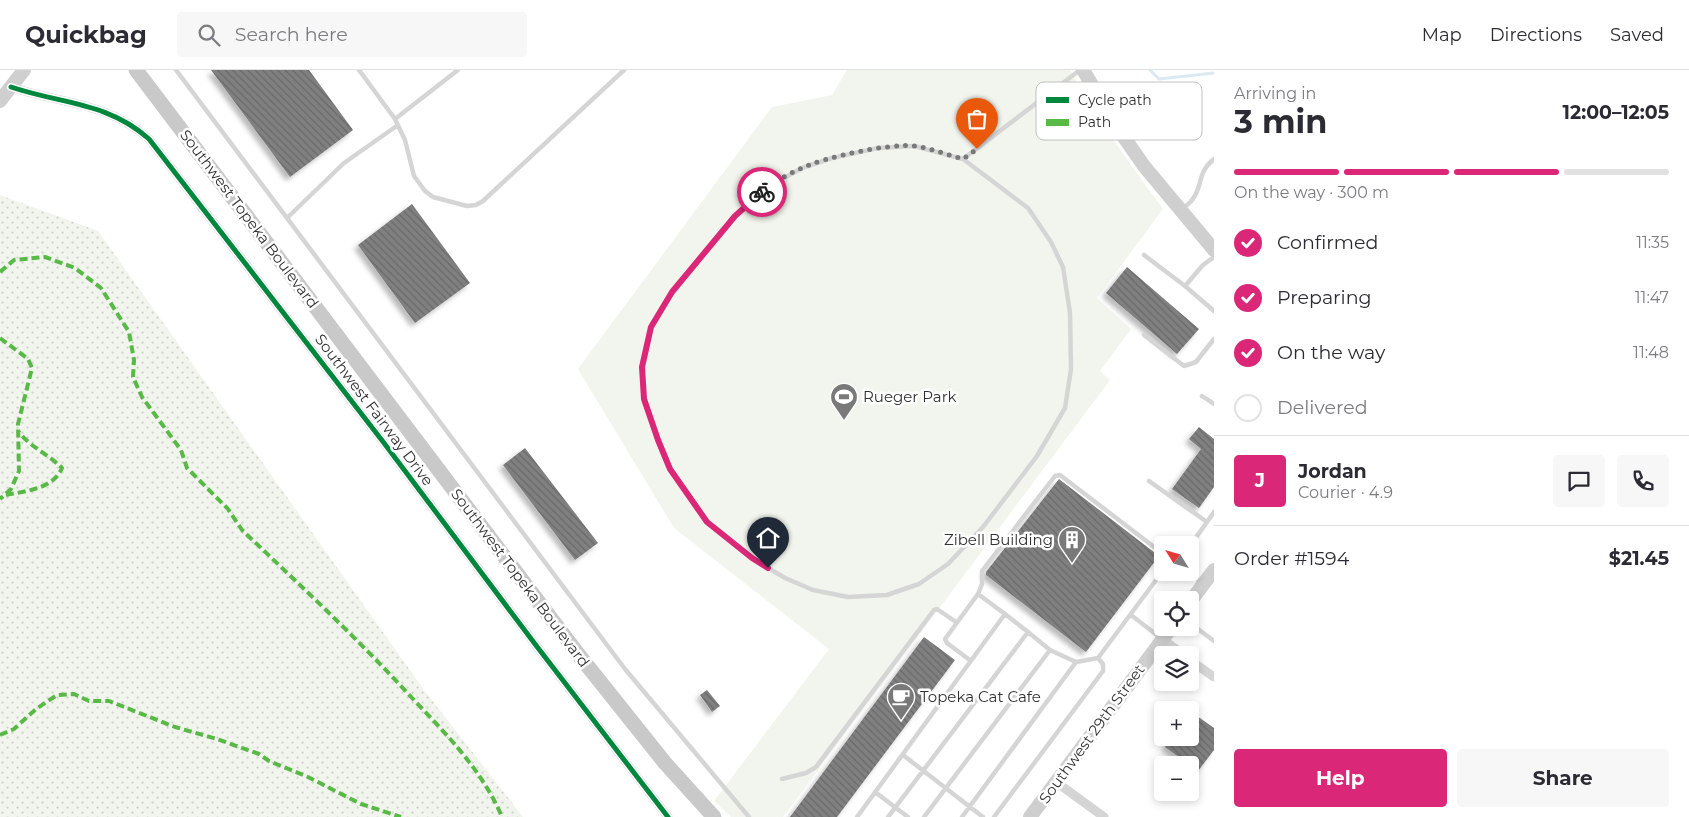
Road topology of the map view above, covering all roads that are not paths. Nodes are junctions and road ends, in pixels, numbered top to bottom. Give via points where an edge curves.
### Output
1 (24, 70) edge
2 (136, 70) edge
3 (176, 70) edge
4 (359, 70) edge
5 (458, 70) edge
6 (624, 70) edge
7 (1082, 70) edge
8 (1066, 82) edge
9 (1090, 82) edge
10 (11, 87) junction
11 (0, 101) edge
12 (1036, 104) edge
13 (395, 119) junction
14 (398, 124) junction
15 (1127, 140) edge
16 (963, 159) junction
17 (1214, 159) edge
18 (1180, 210) junction
19 (287, 218) junction
20 (1214, 251) edge
21 (1144, 255) dead end
22 (1185, 286) junction
23 (1214, 311) edge
24 (1144, 335) dead end
25 (1214, 339) edge
26 (1202, 396) dead end
27 (1214, 404) edge
28 (1149, 480) dead end
29 (1214, 512) edge
30 (1207, 522) junction
31 (1197, 536) edge
32 (1154, 547) edge
33 (1214, 570) edge
34 (1156, 581) edge
35 (1199, 581) edge
36 (1203, 584) junction
37 (1198, 591) edge
38 (978, 594) junction
39 (1005, 614) junction
40 (1131, 615) junction
41 (956, 622) junction
42 (1199, 630) edge
43 (1028, 632) junction
44 (1164, 636) edge
45 (1162, 639) junction
46 (1214, 641) edge
47 (1172, 646) edge
48 (1050, 650) junction
49 (1098, 658) junction
50 (971, 661) junction
51 (1076, 662) junction
52 (1199, 666) edge
53 (1214, 677) edge
54 (903, 755) junction
55 (924, 771) junction
56 (782, 779) dead end
57 (1056, 782) junction
58 (946, 788) junction
59 (875, 792) junction
60 (970, 806) junction
61 (896, 808) junction
62 (668, 817) edge
63 (714, 817) edge
64 (749, 817) edge
65 (857, 817) edge
66 (888, 817) edge
67 (908, 817) edge
68 (924, 817) edge
69 (962, 817) edge
70 (983, 817) edge
71 (994, 817) edge
72 (1030, 817) edge
73 (1104, 817) edge

1 - 10 main road
2 - 63 main road, Southwest Topeka Boulevard via 578,654 665,763
3 - 19 lane
4 - 13 lane
5 - 13 lane
6 - 14 lane via 476,205 467,206 425,191 414,176
7 - 8 lane
7 - 9 main road
10 - 11 main road
10 - 62 street, Southwest Fairway Drive via 113,114 150,139
12 - 16 lane
13 - 14 lane
14 - 19 lane via 344,163
15 - 18 main road
16 - 16 lane via 914,146 878,148 802,168 770,186 735,216 672,292 651,327 642,367 644,399 670,469 707,522 752,558 812,590 848,597 887,595 919,584 948,564 983,528 1038,456 1065,408 1071,370 1070,313 1063,267 1052,242 1028,208
17 - 18 lane via 1202,172 1192,200
18 - 20 main road
19 - 64 lane via 625,669
20 - 22 lane
21 - 22 lane
22 - 23 lane
24 - 25 lane via 1184,366 1196,362
26 - 27 lane
28 - 30 lane
29 - 30 lane
30 - 31 lane
32 - 38 lane via 1060,475 1054,476 982,571
33 - 36 main road
34 - 40 lane
35 - 36 lane
36 - 37 main road
38 - 39 lane
38 - 41 lane
39 - 43 lane
39 - 50 lane
40 - 45 lane
40 - 49 lane
41 - 50 lane via 945,639
41 - 56 lane via 934,610 816,767
42 - 46 lane
43 - 48 lane
43 - 55 lane
44 - 45 main road, Southwest 29th Street
45 - 47 street
45 - 57 main road, Southwest 29th Street
48 - 51 lane
48 - 58 lane
49 - 51 lane
49 - 71 lane via 1103,664 1102,671
50 - 54 lane
51 - 60 lane
52 - 53 street
54 - 55 lane
54 - 59 lane
55 - 58 lane
55 - 61 lane
57 - 72 main road, Southwest 29th Street
57 - 73 street
58 - 60 lane
58 - 68 lane
59 - 61 lane
59 - 65 lane
60 - 69 lane
60 - 70 lane
61 - 66 lane
61 - 67 lane

